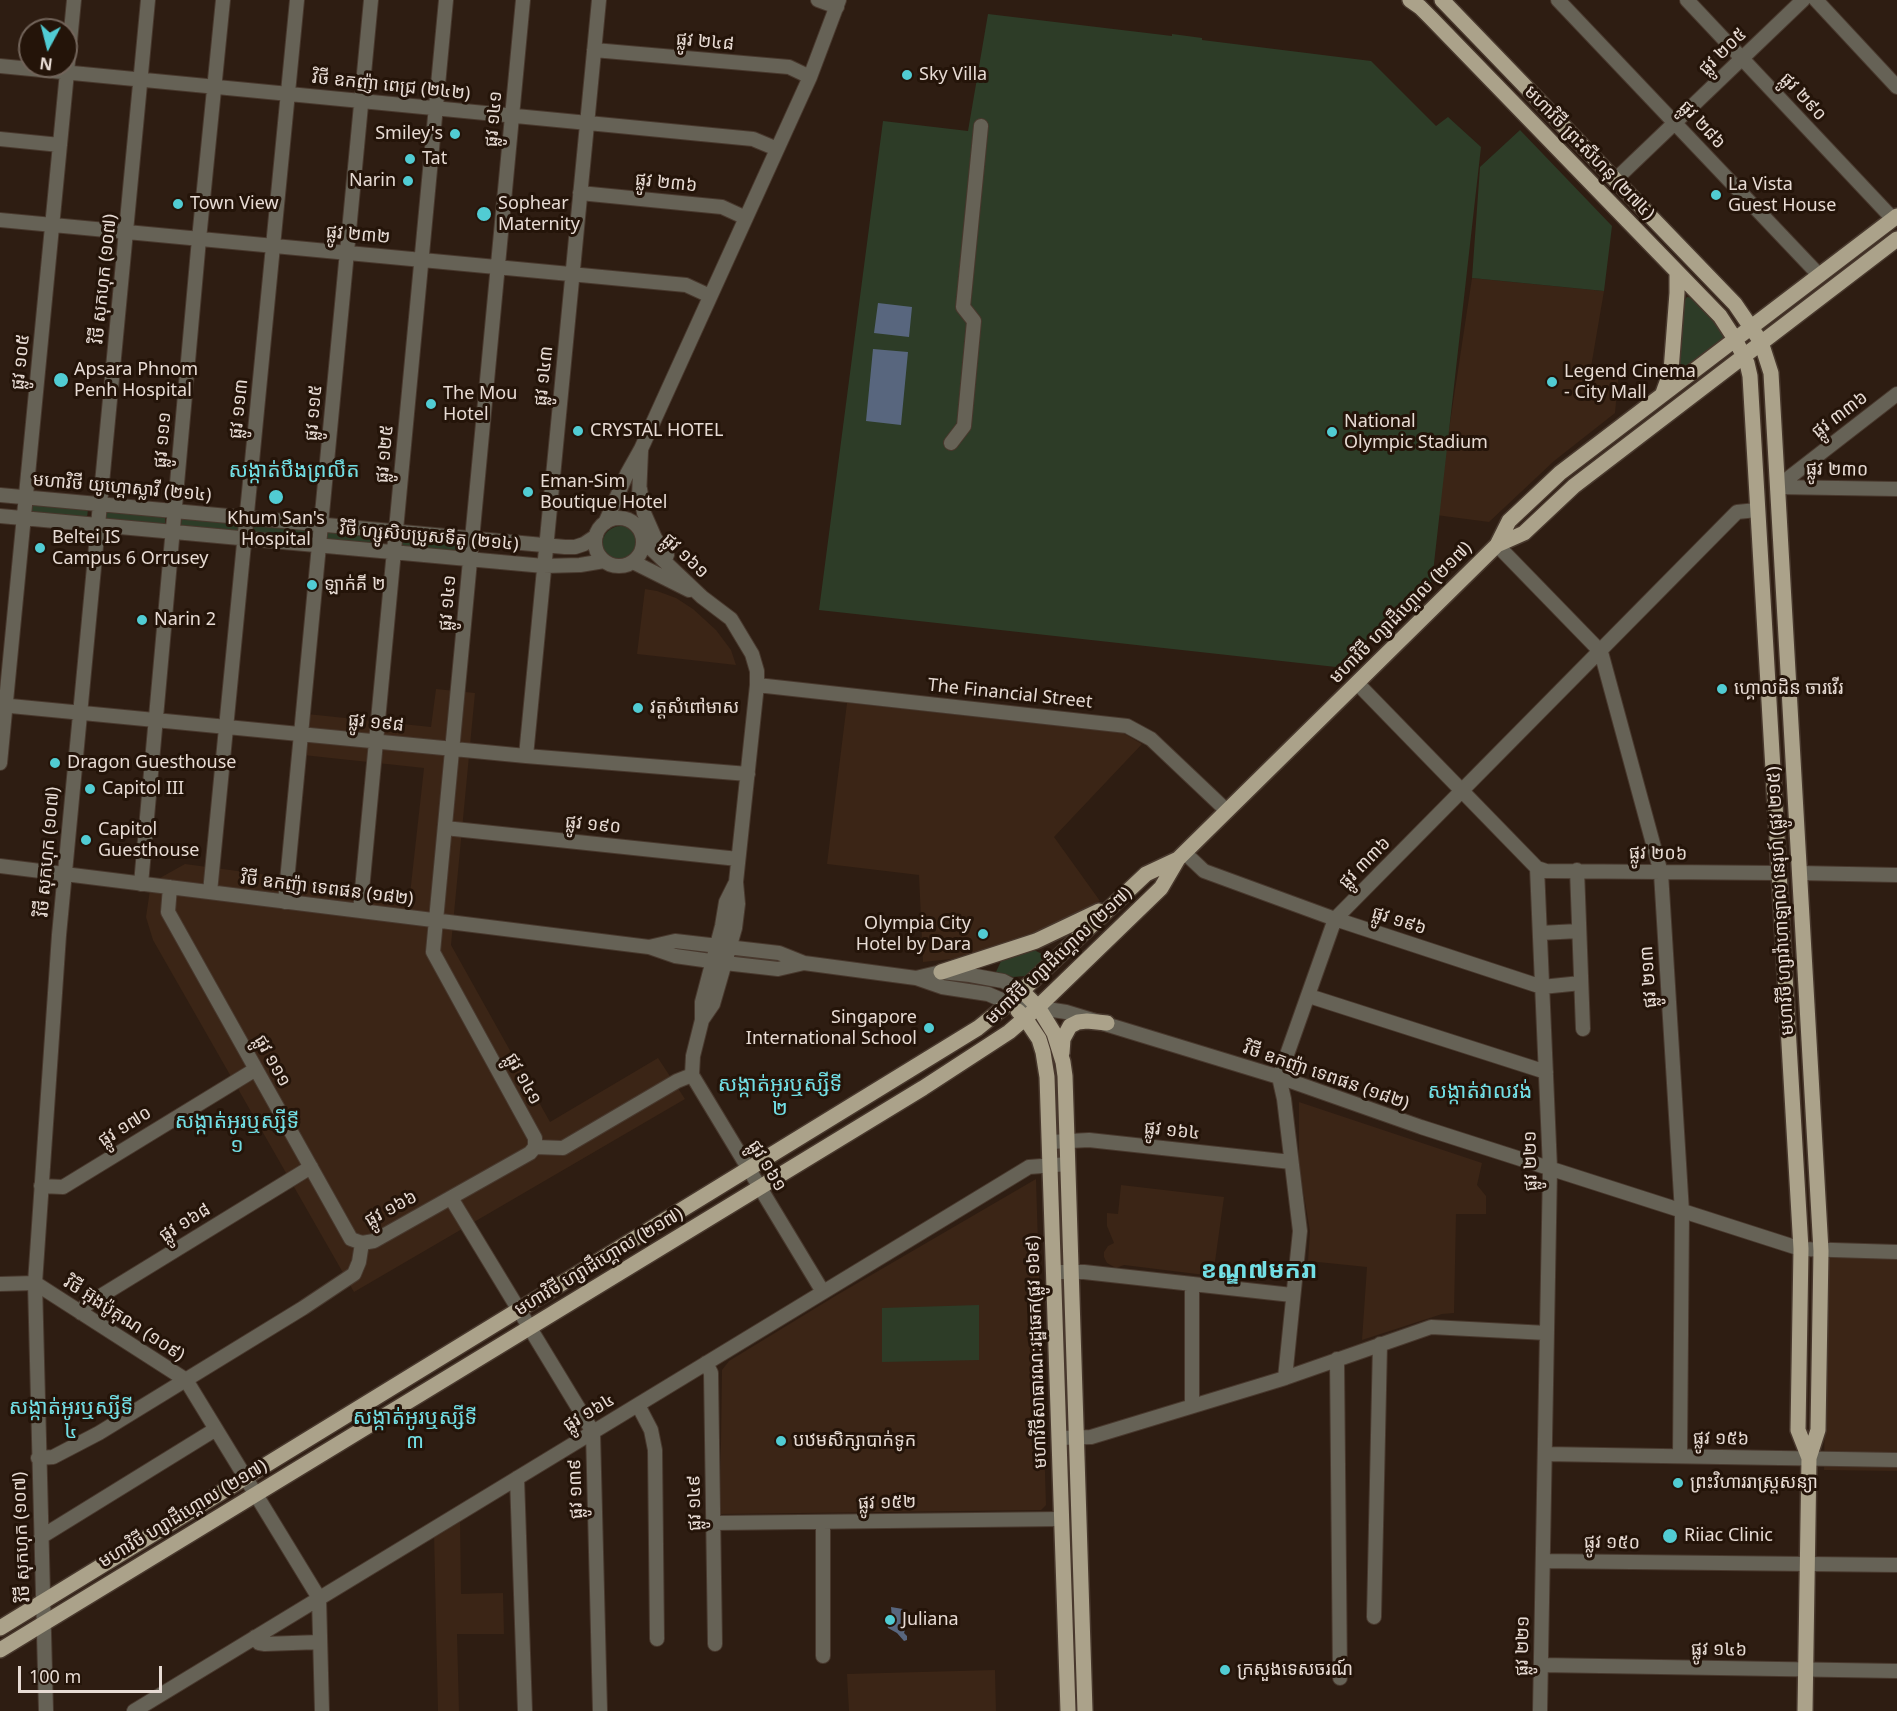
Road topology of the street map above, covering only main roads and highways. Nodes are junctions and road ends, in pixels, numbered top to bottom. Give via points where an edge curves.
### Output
1 (1410, 0) edge
2 (1442, 0) edge
3 (1895, 217) edge
4 (1897, 239) edge
5 (1677, 273) junction
6 (1751, 326) junction
7 (1735, 339) junction
8 (1761, 342) junction
9 (1743, 355) junction
10 (1663, 393) junction
11 (1497, 545) junction
12 (1181, 856) junction
13 (1117, 901) junction
14 (941, 972) road end
15 (1022, 991) junction
16 (1009, 1003) junction
17 (1038, 1007) junction
18 (1025, 1018) junction
19 (1107, 1023) road end
20 (1063, 1062) junction
21 (911, 1070) junction
22 (923, 1088) junction
23 (1809, 1458) junction
24 (0, 1628) edge
25 (0, 1650) edge
26 (1068, 1711) edge
27 (1085, 1711) edge
28 (1804, 1711) edge

1 - 5 main road, មហាវិថី ព្រះសីហនុ (២៧៤)
2 - 6 main road, មហាវិថី ព្រះសីហនុ (២៧៤) via 1735,304
3 - 6 main road, មហាវិថី ហ្សាដឹហ្គោល (២១៧)
4 - 8 main road, មហាវិថី ហ្សាដឹហ្គោល (២១៧)
5 - 7 main road, មហាវិថី ព្រះសីហនុ (២៧៤) via 1720,316
5 - 10 main road via 1671,371
6 - 7 main road, មហាវិថី ហ្សាដឹហ្គោល (២១៧)
6 - 8 main road, មហាវិថី ព្រះសីហនុ (២៧៤)
7 - 9 main road, មហាវិថី ព្រះសីហនុ (២៧៤)
7 - 10 main road, មហាវិថី ហ្សាដឹហ្គោល (២១៧)
8 - 9 main road, មហាវិថី ហ្សាដឹហ្គោល (២១៧)
8 - 23 main road, មហាវិថី ហ្សាវ៉ាហាឡាល នេរុហ៍ (ផ្លូវ ២១៥) via 1770,373 1821,1251 1818,1430
9 - 11 main road, មហាវិថី ហ្សាដឹហ្គោល (២១៧) via 1574,486 1524,533
9 - 23 main road, មហាវិថី ហ្សាវ៉ាហាឡាល នេរុហ៍ (ផ្លូវ ២១៥) via 1750,376 1802,1250 1798,1430
10 - 11 main road, មហាវិថី ហ្សាដឹហ្គោល (២១៧) via 1560,473 1509,521
11 - 12 main road, មហាវិថី ហ្សាដឹហ្គោល (២១៧)
12 - 13 main road, មហាវិថី ហ្សាដឹហ្គោល (២១៧) via 1146,874
12 - 17 main road, មហាវិថី ហ្សាដឹហ្គោល (២១៧) via 1161,888
13 - 14 main road via 1036,941
13 - 15 main road, មហាវិថី ហ្សាដឹហ្គោល (២១៧)
15 - 16 main road, មហាវិថី ហ្សាដឹហ្គោល (២១៧)
15 - 17 main road, មហាវិថីសាធារណៈរដ្ឋឆេក(ផ្លូវ ១៦៩)
16 - 18 main road, មហាវិថីសាធារណៈរដ្ឋឆេក(ផ្លូវ ១៦៩)
16 - 21 main road, មហាវិថី ហ្សាដឹហ្គោល (២១៧) via 978,1028
17 - 18 main road, មហាវិថី ហ្សាដឹហ្គោល (២១៧)
17 - 20 main road, មហាវិថីសាធារណៈរដ្ឋឆេក(ផ្លូវ ១៦៩) via 1054,1033
18 - 22 main road, មហាវិថី ហ្សាដឹហ្គោល (២១៧)
18 - 26 main road, មហាវិថីសាធារណៈរដ្ឋឆេក(ផ្លូវ ១៦៩) via 1039,1039 1046,1065
19 - 20 main road via 1086,1021 1070,1026 1063,1039
20 - 27 main road, មហាវិថីសាធារណៈរដ្ឋឆេក(ផ្លូវ ១៦៩)
21 - 22 main road
21 - 24 main road, មហាវិថី ហ្សាដឹហ្គោល (២១៧)
22 - 25 main road, មហាវិថី ហ្សាដឹហ្គោល (២១៧)
23 - 28 main road, មហាវិថី ហ្សាវ៉ាហាឡាល នេរុហ៍ (ផ្លូវ ២១៥)

